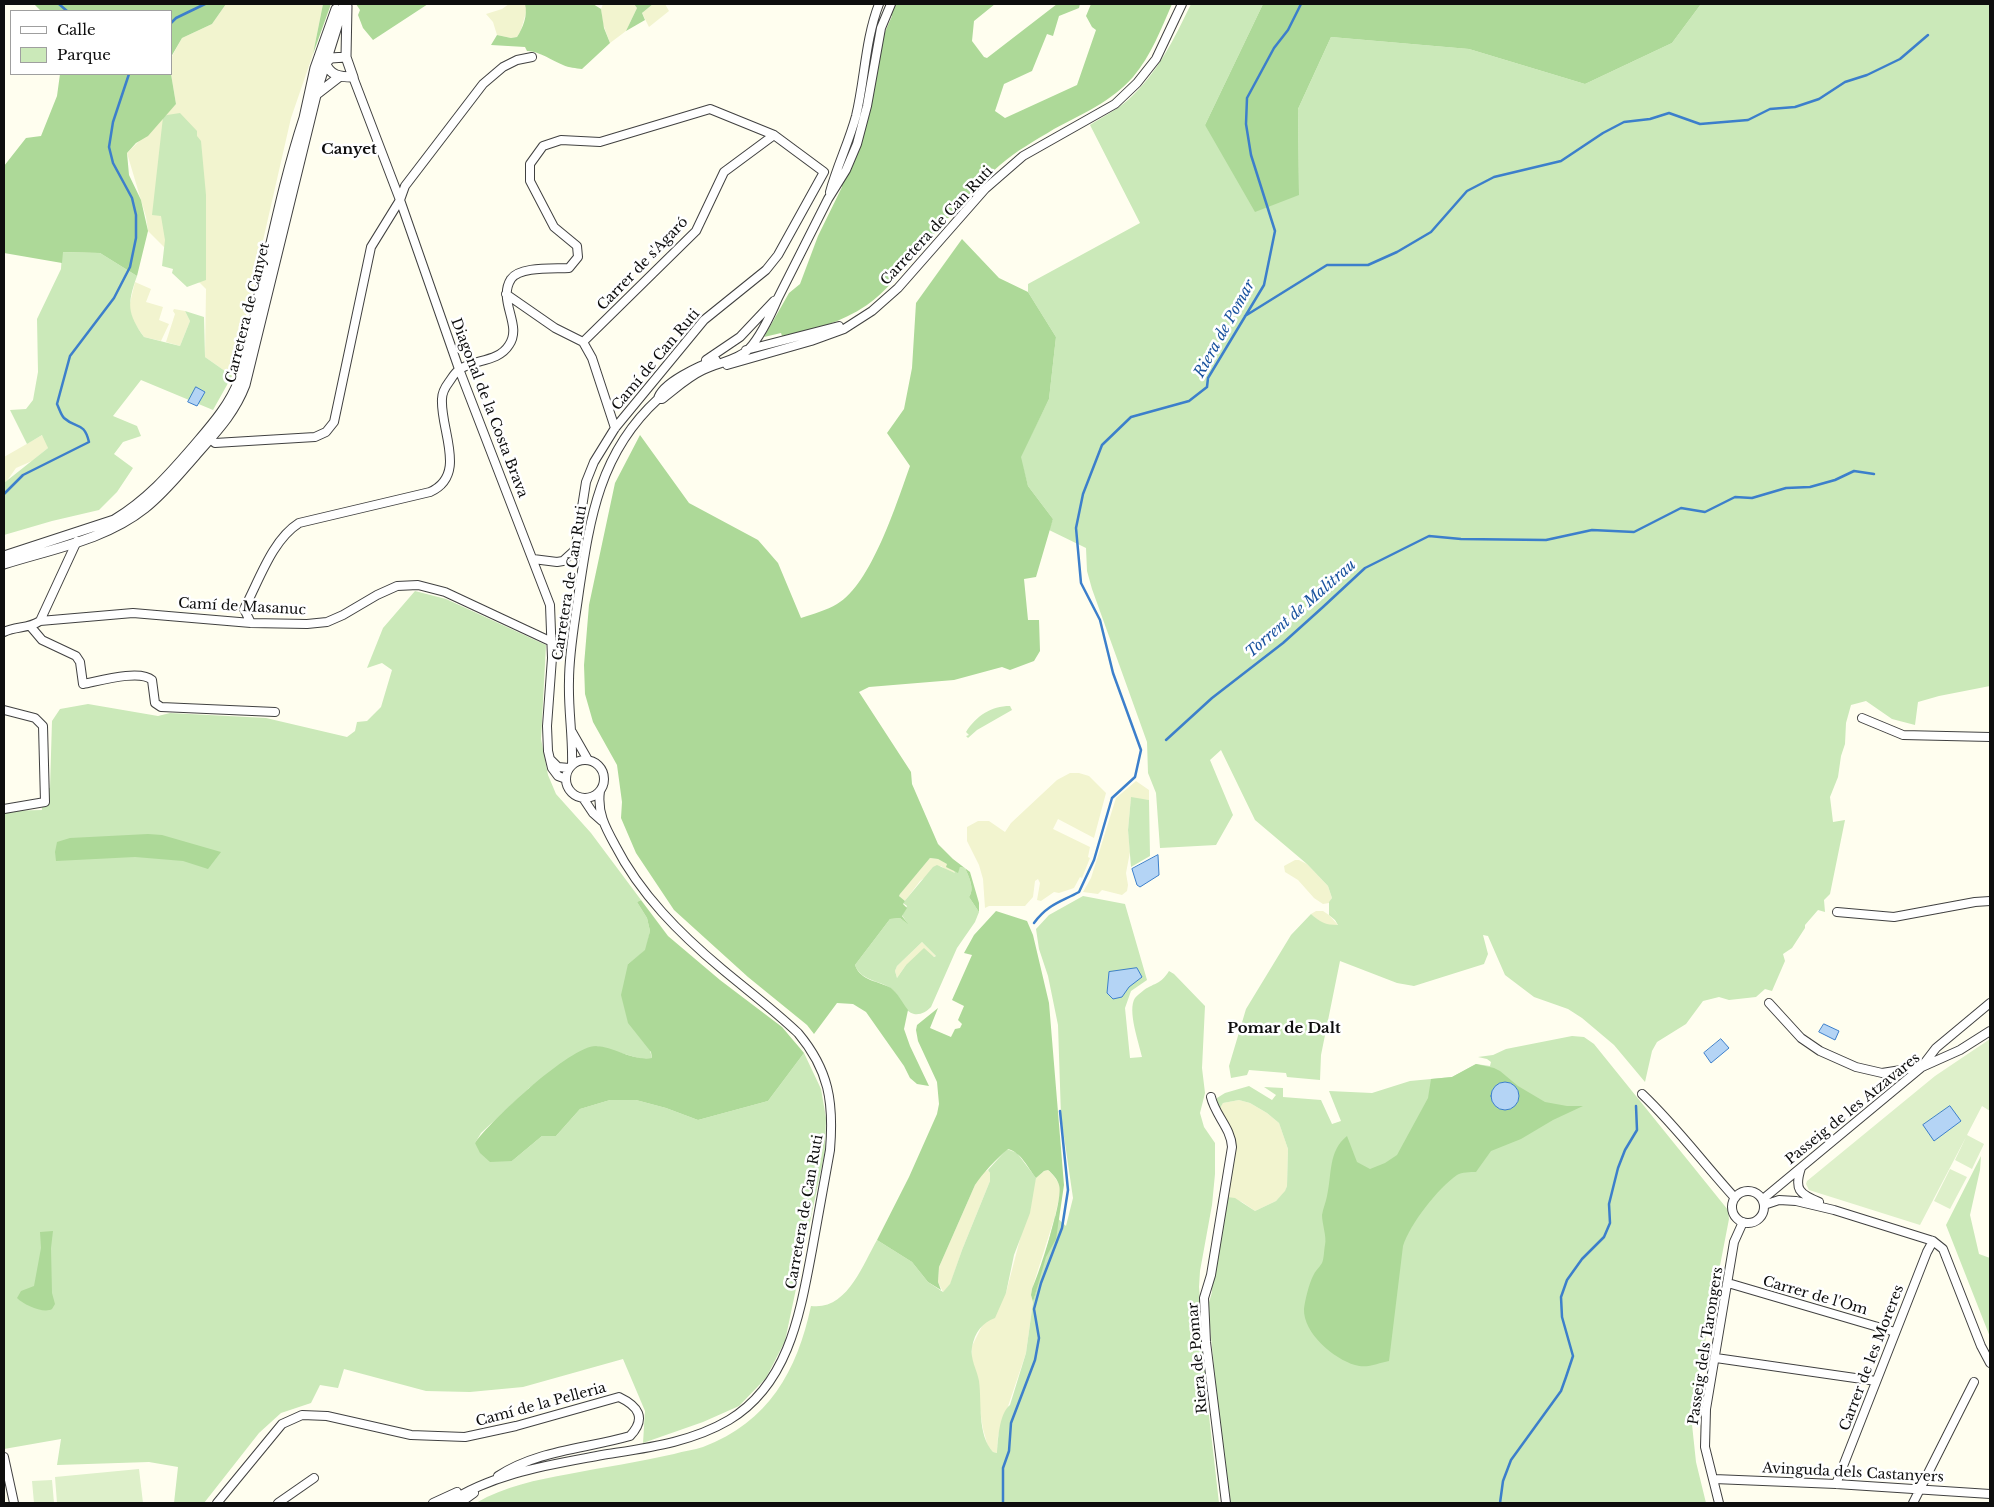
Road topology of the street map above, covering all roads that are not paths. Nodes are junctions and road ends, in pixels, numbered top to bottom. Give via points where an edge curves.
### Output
1 (338, 4) edge
2 (346, 4) edge
3 (879, 4) edge
4 (891, 4) edge
5 (1182, 4) edge
6 (333, 20) junction
7 (870, 31) junction
8 (346, 57) junction
9 (532, 57) dead end
10 (325, 64) junction
11 (353, 76) junction
12 (339, 77) junction
13 (872, 80) junction
14 (317, 94) junction
15 (857, 109) junction
16 (304, 118) junction
17 (774, 136) junction
18 (854, 151) junction
19 (828, 199) junction
20 (400, 200) junction
21 (506, 294) junction
22 (778, 298) junction
23 (853, 322) junction
24 (583, 342) junction
25 (749, 349) junction
26 (698, 366) junction
27 (459, 369) junction
28 (239, 381) junction
29 (684, 383) junction
30 (658, 399) junction
31 (615, 428) junction
32 (210, 440) junction
33 (181, 462) junction
34 (114, 520) junction
35 (77, 541) junction
36 (4, 556) edge
37 (532, 559) junction
38 (4, 564) edge
39 (40, 621) junction
40 (252, 623) junction
41 (31, 627) junction
42 (4, 632) edge
43 (552, 642) junction
44 (4, 710) edge
45 (275, 712) dead end
46 (1862, 718) dead end
47 (571, 731) junction
48 (1990, 737) edge
49 (549, 757) junction
50 (588, 760) junction
51 (571, 766) junction
52 (566, 779) junction
53 (600, 791) junction
54 (583, 798) junction
55 (4, 810) edge
56 (602, 821) junction
57 (1990, 901) edge
58 (1837, 912) dead end
59 (1770, 1003) dead end
60 (1990, 1003) edge
61 (1990, 1031) edge
62 (1922, 1067) junction
63 (1642, 1094) dead end
64 (1212, 1097) dead end
65 (1801, 1168) junction
66 (1735, 1198) junction
67 (1764, 1202) junction
68 (1834, 1210) junction
69 (1743, 1222) junction
70 (1933, 1241) junction
71 (1728, 1284) junction
72 (1895, 1332) junction
73 (1716, 1358) junction
74 (1990, 1363) edge
75 (1876, 1381) junction
76 (1974, 1382) dead end
77 (638, 1411) joint
78 (4, 1457) edge
79 (314, 1478) dead end
80 (1714, 1479) junction
81 (488, 1483) junction
82 (1836, 1484) junction
83 (1920, 1490) junction
84 (1990, 1494) edge
85 (14, 1503) edge
86 (217, 1503) edge
87 (278, 1503) edge
88 (433, 1503) edge
89 (448, 1503) edge
90 (460, 1503) edge
91 (1226, 1503) edge
92 (1720, 1503) edge
93 (1913, 1503) edge

1 - 6 street, Carretera de Canyet
2 - 8 street
2 - 10 street, Carretera de Canyet
3 - 7 street
4 - 7 street
4 - 13 street via 881,28
5 - 23 street, Carretera de Can Ruti via 1156,59 1137,83 1115,104 1023,156 984,189 898,288 872,311
6 - 10 street
6 - 16 street, Carretera de Canyet via 326,34
7 - 13 street via 873,37 868,73
7 - 15 street
8 - 10 street via 331,58
8 - 11 street
9 - 20 street via 503,66 483,84 406,186
10 - 12 street via 327,70
10 - 14 street, Carretera de Canyet
10 - 16 street via 318,73
11 - 12 street
11 - 20 street, Diagonal de la Costa Brava
12 - 14 street
13 - 18 street
14 - 32 street, Carretera de Canyet via 245,385 234,409
15 - 18 street via 859,122
15 - 19 street
16 - 28 street, Carretera de Canyet
17 - 21 street via 710,108 600,142 561,140 543,146 530,164 530,181 554,227 577,246 578,257 569,268 522,271 511,279
17 - 24 street, Carrer de s'Agaró via 724,172 696,231
17 - 31 street, Camí de Can Ruti via 824,172 778,255 766,270 704,320
18 - 19 street
19 - 22 street
20 - 27 street, Diagonal de la Costa Brava
20 - 32 street via 371,247 334,422 315,438 215,443
21 - 24 street via 555,328
21 - 27 street via 513,323 510,345 502,354
22 - 25 street
22 - 26 street via 740,337
23 - 25 street, Carretera de Can Ruti
23 - 29 street, Carretera de Can Ruti via 844,329 811,341 733,363
24 - 31 street via 592,358
25 - 26 street, Carretera de Can Ruti
25 - 29 street, Carretera de Can Ruti via 701,371
26 - 30 street, Carretera de Can Ruti via 659,394
27 - 37 street, Diagonal de la Costa Brava
27 - 40 street via 446,386 442,398 450,466 440,488 299,523 287,530 244,609
28 - 32 street via 230,407 211,432
28 - 33 street, Carretera de Canyet via 221,413
29 - 30 street, Carretera de Can Ruti
30 - 47 street, Carretera de Can Ruti via 619,445 600,485 592,514 570,663
31 - 37 street, Camí de Can Ruti via 586,482 574,550 563,561
32 - 33 street via 202,442
32 - 35 street, Carretera de Canyet via 145,508 111,529
33 - 34 street, Carretera de Canyet via 158,488
34 - 35 street
34 - 36 street, Carretera de Canyet
35 - 38 street, Carretera de Canyet
35 - 39 street
37 - 43 street, Diagonal de la Costa Brava via 550,605
39 - 40 street, Camí de Masanuc via 134,613
39 - 41 street, Camí de Masanuc
40 - 43 street, Camí de Masanuc via 327,622 377,594 411,584 444,592
41 - 42 street via 11,628
41 - 45 street via 42,640 76,656 83,684 145,675 152,680 155,703 161,707
43 - 49 street, Diagonal de la Costa Brava via 547,726
44 - 55 street via 35,718 43,726 45,802
46 - 48 street via 1902,735
47 - 50 street, Carretera de Can Ruti
47 - 51 street, Carretera de Can Ruti
49 - 51 street via 558,767
49 - 52 street, Diagonal de la Costa Brava via 558,776
50 - 51 street via 580,760
50 - 53 street via 603,772 604,783
51 - 52 street
52 - 54 street via 570,791
53 - 54 street
53 - 56 street, Carretera de Can Ruti
54 - 56 street, Carretera de Can Ruti
56 - 81 street, Carretera de Can Ruti via 629,870 676,928 785,1020 809,1046 824,1075 831,1100 830,1150 794,1332 778,1370 749,1406 706,1432 681,1440 553,1464
57 - 58 street via 1894,917
59 - 62 street via 1802,1038 1820,1051 1856,1067 1882,1073
60 - 62 street via 1936,1048
61 - 62 street, Passeig de les Atzavares via 1960,1050
62 - 65 street, Passeig de les Atzavares
63 - 66 street via 1667,1117
64 - 91 street, Riera de Pomar via 1231,1137 1232,1147 1211,1275 1204,1298 1206,1342
65 - 67 street, Passeig de les Atzavares
65 - 68 street via 1797,1184 1799,1190
66 - 67 street via 1744,1191 1750,1191
66 - 69 street via 1732,1208
67 - 68 street via 1796,1201
67 - 69 street via 1758,1220
68 - 70 street
69 - 71 street, Passeig dels Tarongers via 1734,1242
70 - 72 street, Carrer de les Moreres
70 - 74 street via 1943,1249
71 - 72 street, Carrer de l'Om
71 - 73 street, Passeig dels Tarongers
72 - 75 street, Carrer de les Moreres
73 - 75 street
73 - 80 street, Passeig dels Tarongers via 1706,1409 1705,1447
75 - 82 street, Carrer de les Moreres
76 - 83 street
77 - 81 street, Carretera de Can Ruti via 638,1428 630,1436 532,1458
77 - 86 street, Camí de la Pelleria via 619,1397 466,1437 411,1435 327,1416 302,1415 282,1424
78 - 85 street
79 - 87 street
80 - 82 street, Avinguda dels Castanyers
80 - 92 street, Passeig dels Tarongers
81 - 88 street, Carretera de Can Ruti via 469,1487
81 - 89 street, Carretera de Can Ruti
81 - 90 street, Carretera de Can Ruti
82 - 83 street, Avinguda dels Castanyers
83 - 84 street, Avinguda dels Castanyers
83 - 93 street

